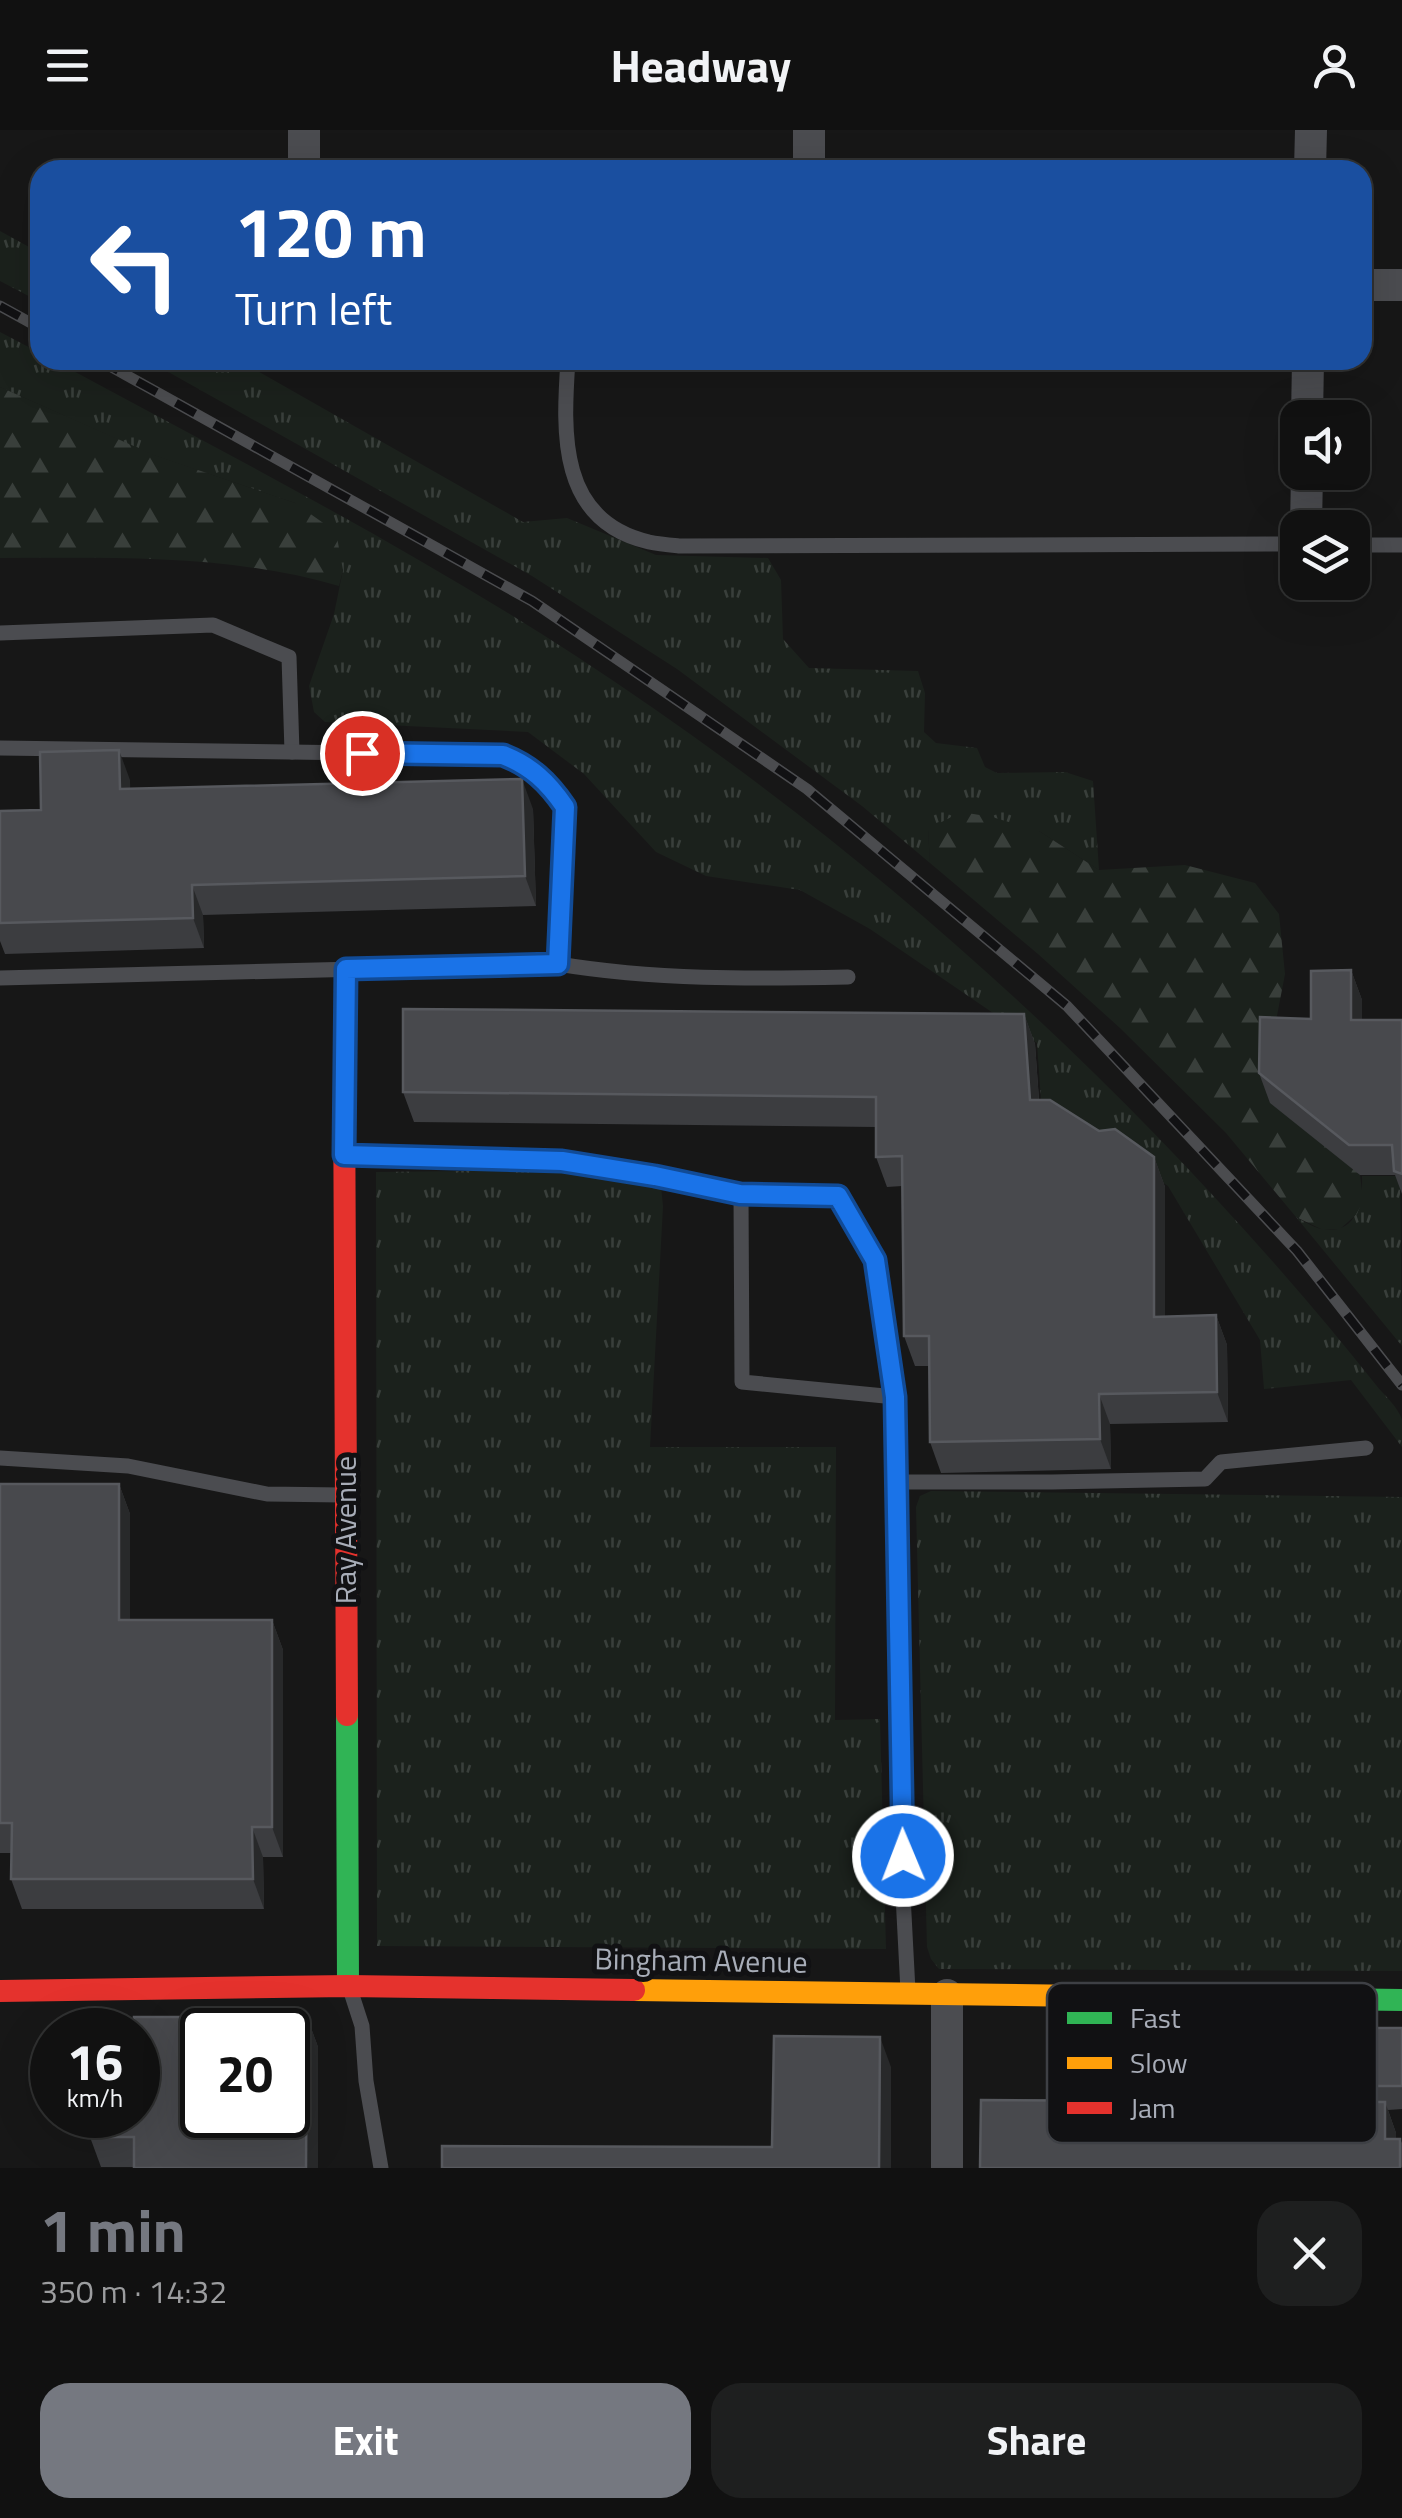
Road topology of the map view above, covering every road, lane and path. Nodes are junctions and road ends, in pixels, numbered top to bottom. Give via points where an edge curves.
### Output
1 (304, 130) edge
2 (809, 130) edge
3 (1310, 130) edge
4 (304, 160) edge
5 (809, 160) edge
6 (1310, 160) edge
7 (1372, 285) edge
8 (1402, 285) edge
9 (567, 370) edge
10 (1308, 370) edge
11 (1308, 400) edge
12 (1280, 544) edge
13 (1370, 545) edge
14 (1402, 546) edge
15 (0, 632) edge
16 (0, 748) edge
17 (292, 752) junction
18 (558, 964) junction
19 (346, 969) junction
20 (848, 977) dead end
21 (0, 978) edge
22 (344, 1074) joint
23 (344, 1155) junction
24 (740, 1194) junction
25 (895, 1397) junction
26 (1366, 1448) dead end
27 (0, 1458) edge
28 (897, 1482) junction
29 (346, 1496) junction
30 (348, 1986) junction
31 (0, 1992) edge
32 (908, 1994) junction
33 (947, 1995) junction
34 (1047, 1996) edge
35 (1377, 2000) edge
36 (1402, 2000) edge
37 (381, 2168) edge
38 (947, 2168) edge

1 - 4 street
2 - 5 street
3 - 6 street
7 - 8 street
9 - 12 lane via 566,443 585,500 605,521 647,542
10 - 11 street
13 - 14 lane
15 - 17 lane via 213,626 289,657
16 - 17 lane
17 - 18 lane via 503,755 536,772 565,807
18 - 19 lane
18 - 20 lane via 653,977
19 - 21 lane
19 - 22 lane
22 - 23 street, Ray Avenue
23 - 24 lane via 562,1161
23 - 29 street, Ray Avenue
24 - 25 lane via 838,1196 875,1260
24 - 25 lane via 742,1382
25 - 28 lane
26 - 28 lane via 1221,1462 1205,1478
27 - 29 lane via 128,1466 266,1494
28 - 32 lane
29 - 30 street, Ray Avenue
30 - 31 street, Bingham Avenue
30 - 32 street, Bingham Avenue
30 - 37 lane via 362,2026
32 - 33 street, Bingham Avenue
33 - 34 street, Bingham Avenue
33 - 38 street
35 - 36 street, Bingham Avenue

